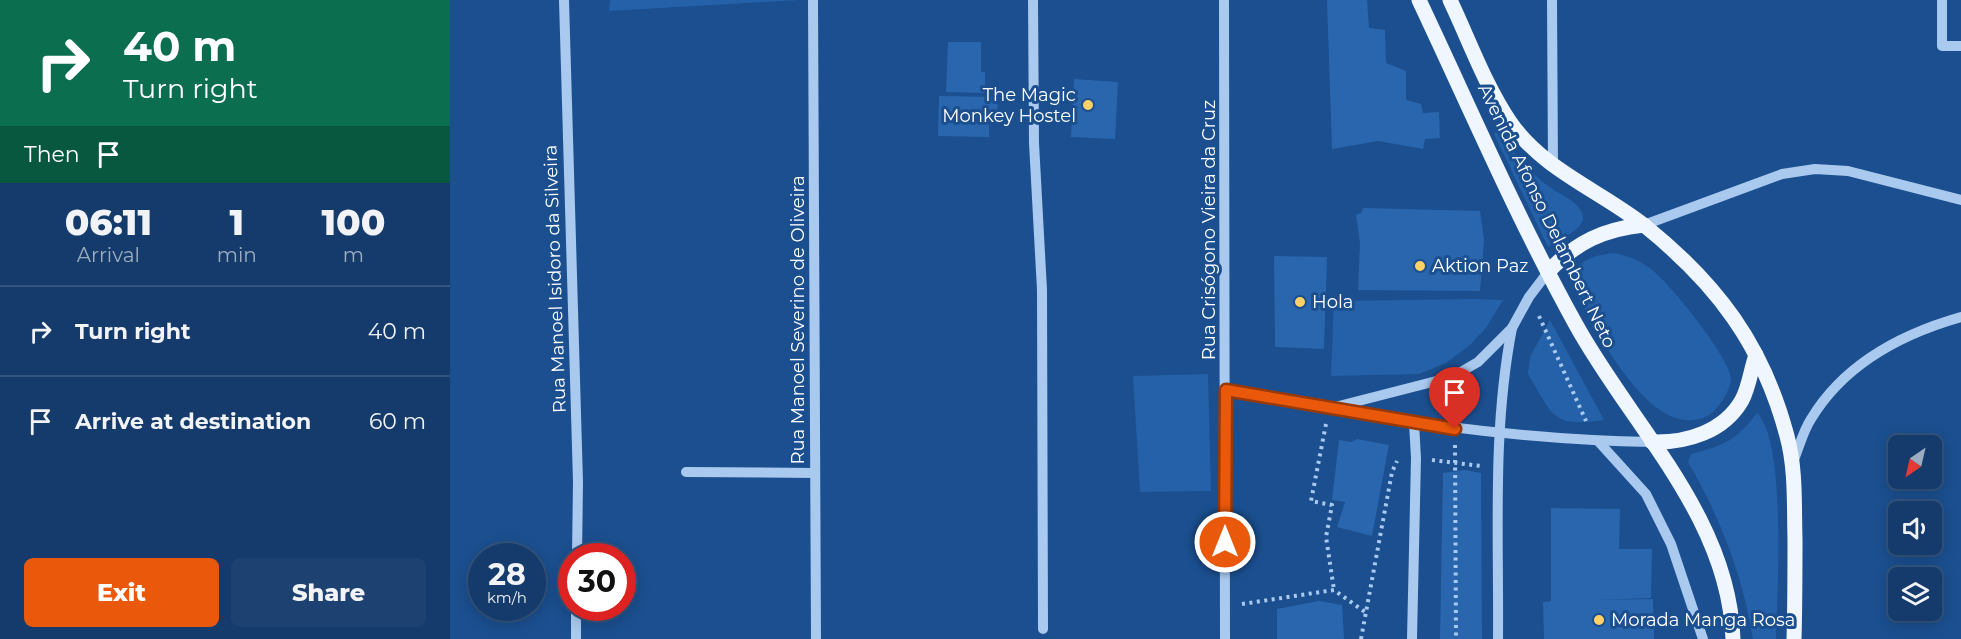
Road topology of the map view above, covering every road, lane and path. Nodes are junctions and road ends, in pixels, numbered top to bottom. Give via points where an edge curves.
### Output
1 (564, 0) edge
2 (813, 0) edge
3 (1033, 0) edge
4 (1224, 0) edge
5 (1419, 0) edge
6 (1450, 0) edge
7 (1552, 0) edge
8 (1942, 0) edge
9 (1961, 46) edge
10 (1553, 165) junction
11 (1961, 200) edge
12 (1644, 225) junction
13 (1548, 272) junction
14 (1529, 297) junction
15 (1961, 317) edge
16 (1512, 328) junction
17 (1756, 355) junction
18 (1226, 390) junction
19 (1329, 409) junction
20 (1414, 423) junction
21 (1455, 429) junction
22 (1497, 434) junction
23 (1598, 441) junction
24 (1652, 442) junction
25 (1416, 458) junction
26 (1455, 463) junction
27 (1792, 465) junction
28 (1499, 468) junction
29 (686, 472) dead end
30 (815, 473) junction
31 (577, 543) edge
32 (1334, 590) junction
33 (1225, 607) junction
34 (1365, 612) junction
35 (576, 621) edge
36 (1043, 629) dead end
37 (576, 639) edge
38 (816, 639) edge
39 (1225, 639) edge
40 (1361, 639) edge
41 (1412, 639) edge
42 (1456, 639) edge
43 (1498, 639) edge
44 (1703, 639) edge
45 (1732, 639) edge
46 (1794, 639) edge

1 - 31 street, Rua Manoel Isidoro da Silveira
2 - 30 street, Rua Manoel Severino de Oliveira
3 - 36 street via 1034,143 1042,290
4 - 18 street, Rua Crisógono Vieira da Cruz
5 - 13 main road, Avenida Afonso Delambert Neto
6 - 10 main road, Avenida Afonso Delambert Neto via 1510,122
7 - 10 street
8 - 9 street via 1942,45
10 - 12 main road, Avenida Afonso Delambert Neto
11 - 12 street via 1848,171 1815,169 1782,174
12 - 13 main road via 1600,233 1572,250
12 - 17 main road, Avenida Afonso Delambert Neto via 1702,276 1723,301
13 - 14 street
13 - 24 main road, Avenida Afonso Delambert Neto via 1592,353
14 - 16 street
14 - 23 path via 1581,413
15 - 27 street via 1892,342 1860,364 1810,420
16 - 19 street via 1478,362 1452,377
16 - 22 street
17 - 24 main road via 1742,400 1725,420 1705,434 1676,442
17 - 27 main road, Avenida Afonso Delambert Neto via 1787,436
18 - 19 street
18 - 33 street, Rua Crisógono Vieira da Cruz
19 - 20 street
19 - 32 path via 1311,501 1332,505 1326,537
20 - 21 street
20 - 25 street
20 - 34 path via 1392,472
21 - 22 street
21 - 26 path
22 - 23 street
22 - 28 street
23 - 24 street
23 - 44 street via 1646,494 1671,544
24 - 45 main road, Avenida Afonso Delambert Neto via 1701,521 1719,569 1732,621
25 - 26 path
25 - 41 street
26 - 28 path
26 - 42 path
27 - 46 main road, Avenida Afonso Delambert Neto
28 - 43 street
29 - 30 street
30 - 38 street, Rua Manoel Severino de Oliveira
32 - 33 path
32 - 34 path
33 - 39 street, Rua Crisógono Vieira da Cruz
34 - 40 path
35 - 37 street

